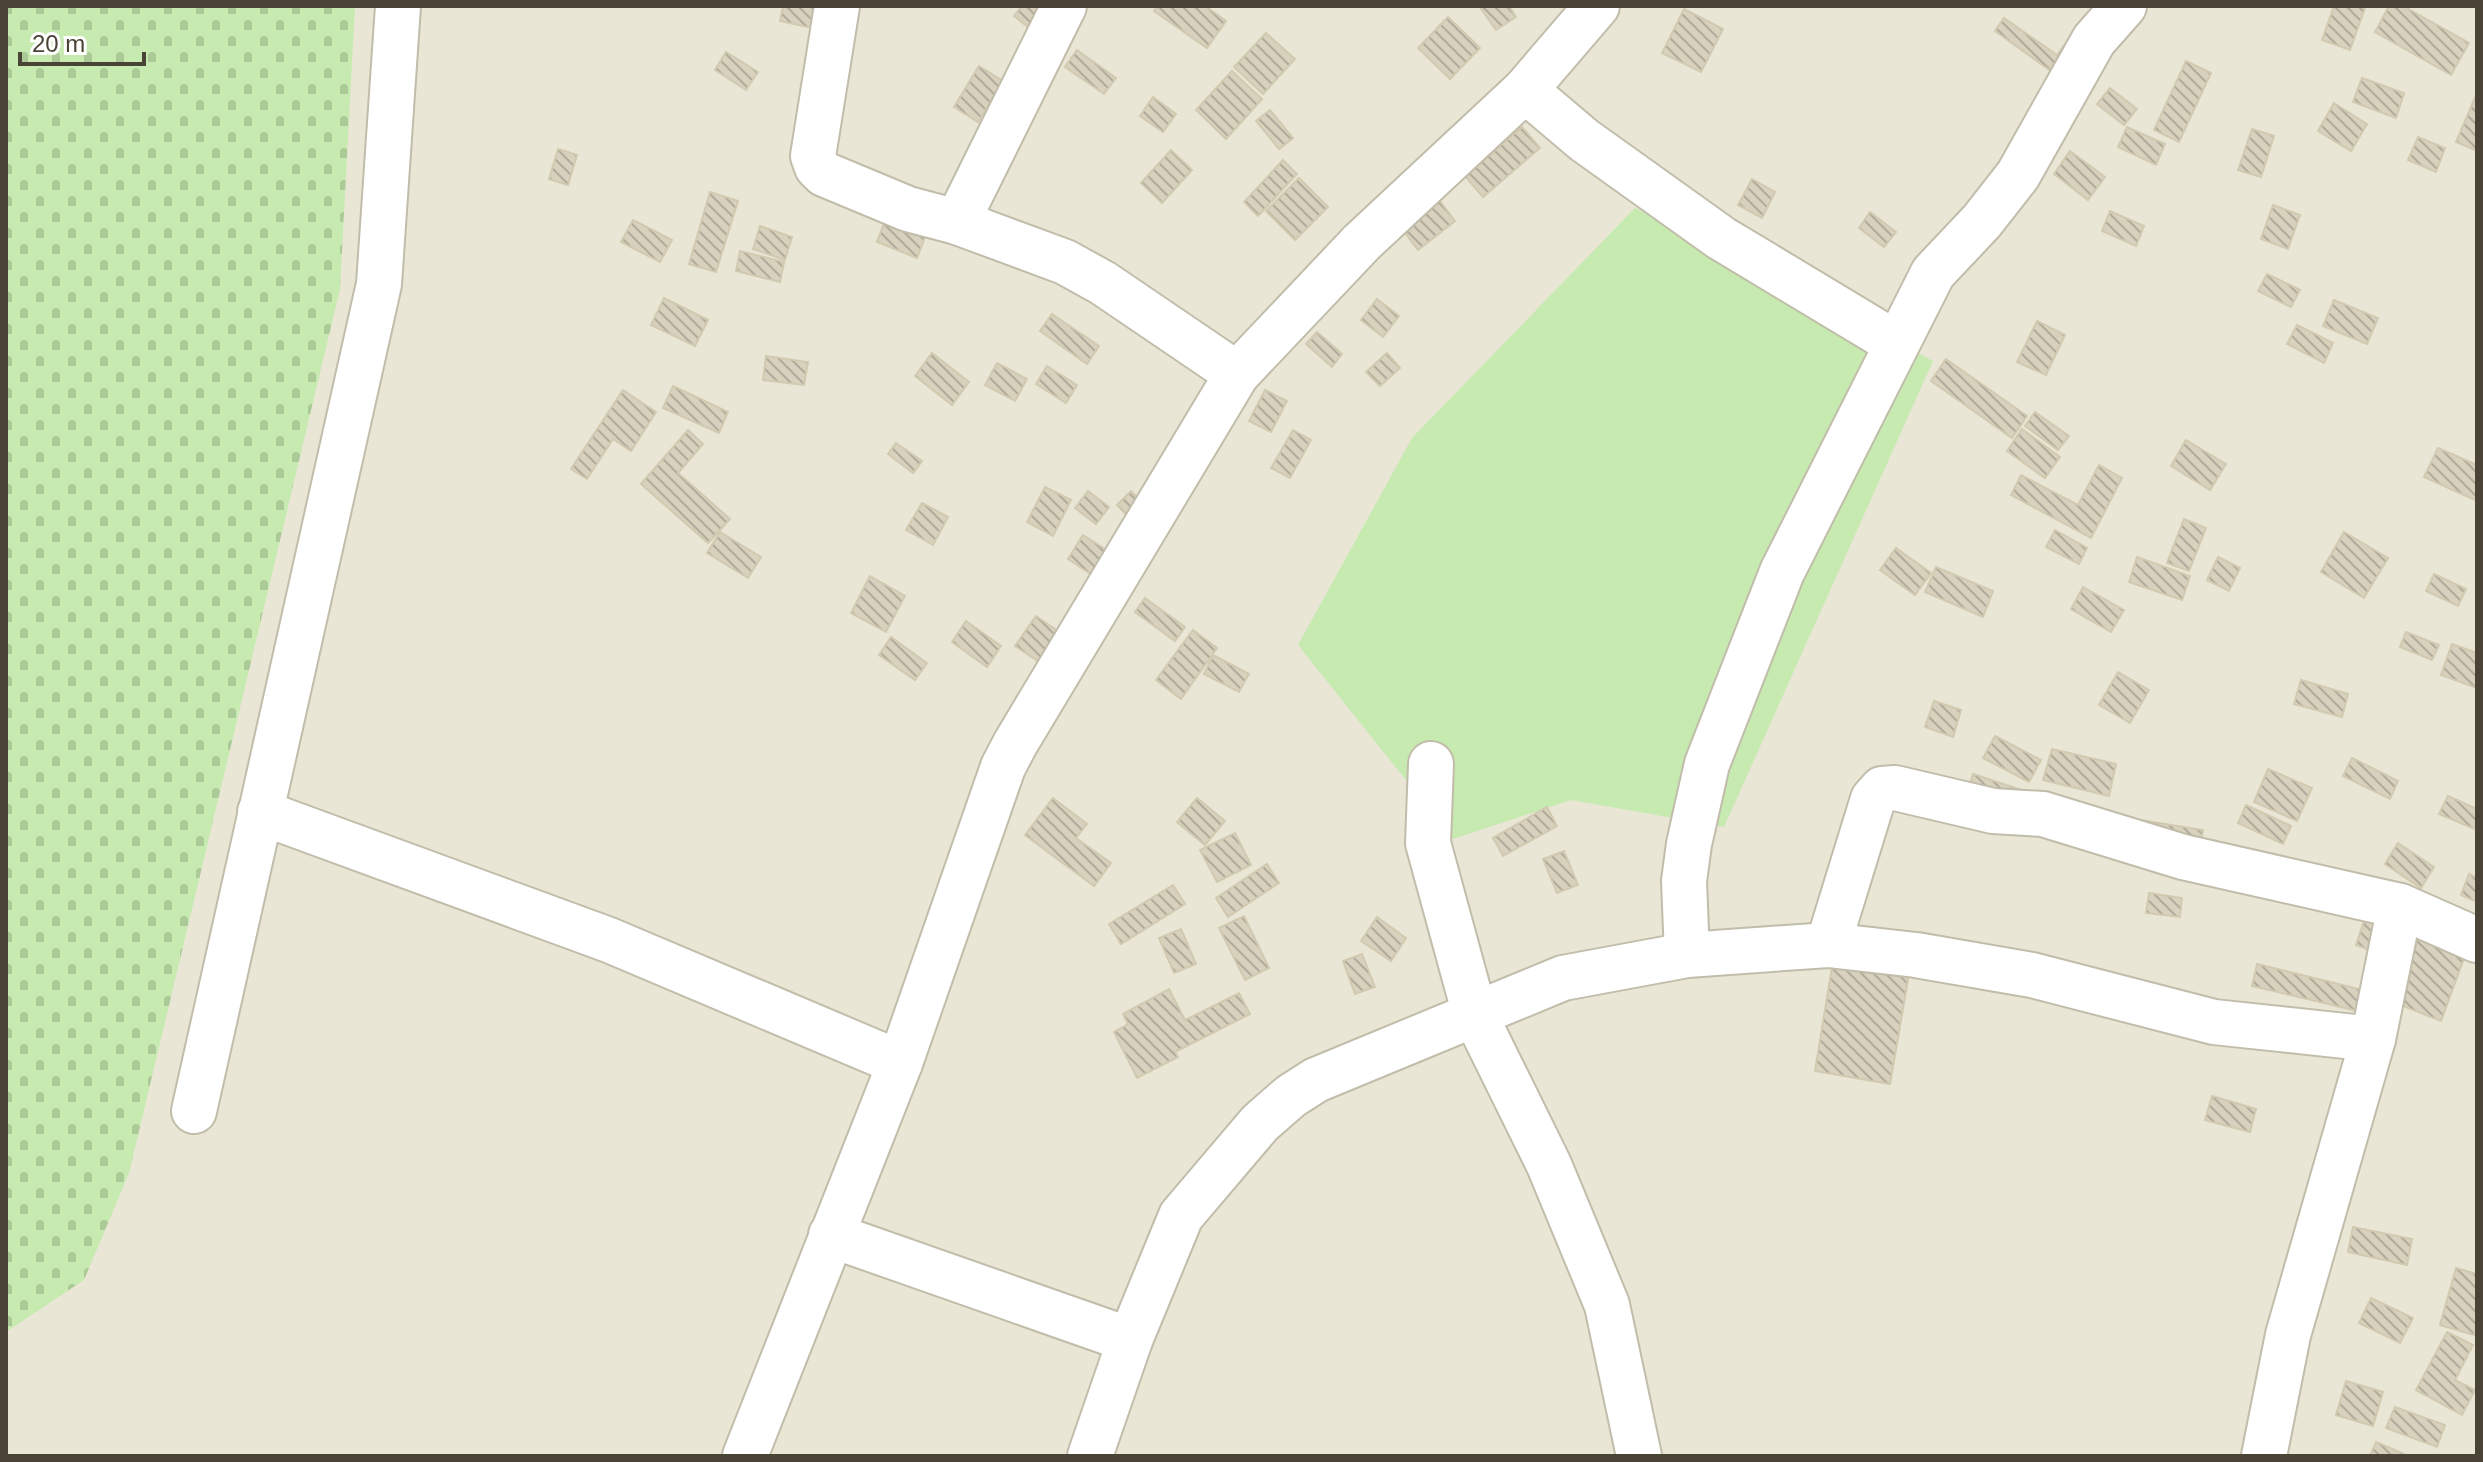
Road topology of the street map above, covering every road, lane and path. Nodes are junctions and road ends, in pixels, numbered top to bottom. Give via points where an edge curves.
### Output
1 (398, 6) edge
2 (837, 6) edge
3 (1064, 6) edge
4 (1597, 6) edge
5 (2124, 6) edge
6 (1525, 90) junction
7 (957, 222) junction
8 (1897, 344) junction
9 (1237, 374) junction
10 (1431, 764) dead end
11 (260, 812) junction
12 (2400, 906) junction
13 (2477, 940) edge
14 (1828, 945) junction
15 (1687, 955) junction
16 (1475, 1015) junction
17 (2373, 1039) junction
18 (900, 1063) junction
19 (194, 1111) dead end
20 (831, 1235) junction
21 (1130, 1340) junction
22 (745, 1456) edge
23 (1090, 1456) edge
24 (1639, 1456) edge
25 (2264, 1456) edge

1 - 11 street via 379,284
2 - 7 street via 813,156 817,167 908,209
3 - 7 street
4 - 6 street
5 - 8 street via 2094,40 2018,175 1933,273
6 - 8 street via 1584,140 1721,238
6 - 9 street via 1362,242
7 - 9 street via 1065,262
8 - 15 street via 1782,572 1707,764 1684,881
9 - 18 street via 1003,767
10 - 16 street via 1428,843
11 - 18 street via 609,940
11 - 19 street
12 - 13 street
12 - 14 street via 2183,857 2043,814 1993,811 1895,788 1882,789 1873,799
12 - 17 street
14 - 15 street
14 - 17 street via 2032,975 2214,1022
15 - 16 street via 1563,978
16 - 21 street via 1316,1080 1260,1123 1181,1216
16 - 24 street via 1549,1165 1607,1305
17 - 25 street via 2288,1335
18 - 20 street
20 - 21 street
20 - 22 street
21 - 23 street

